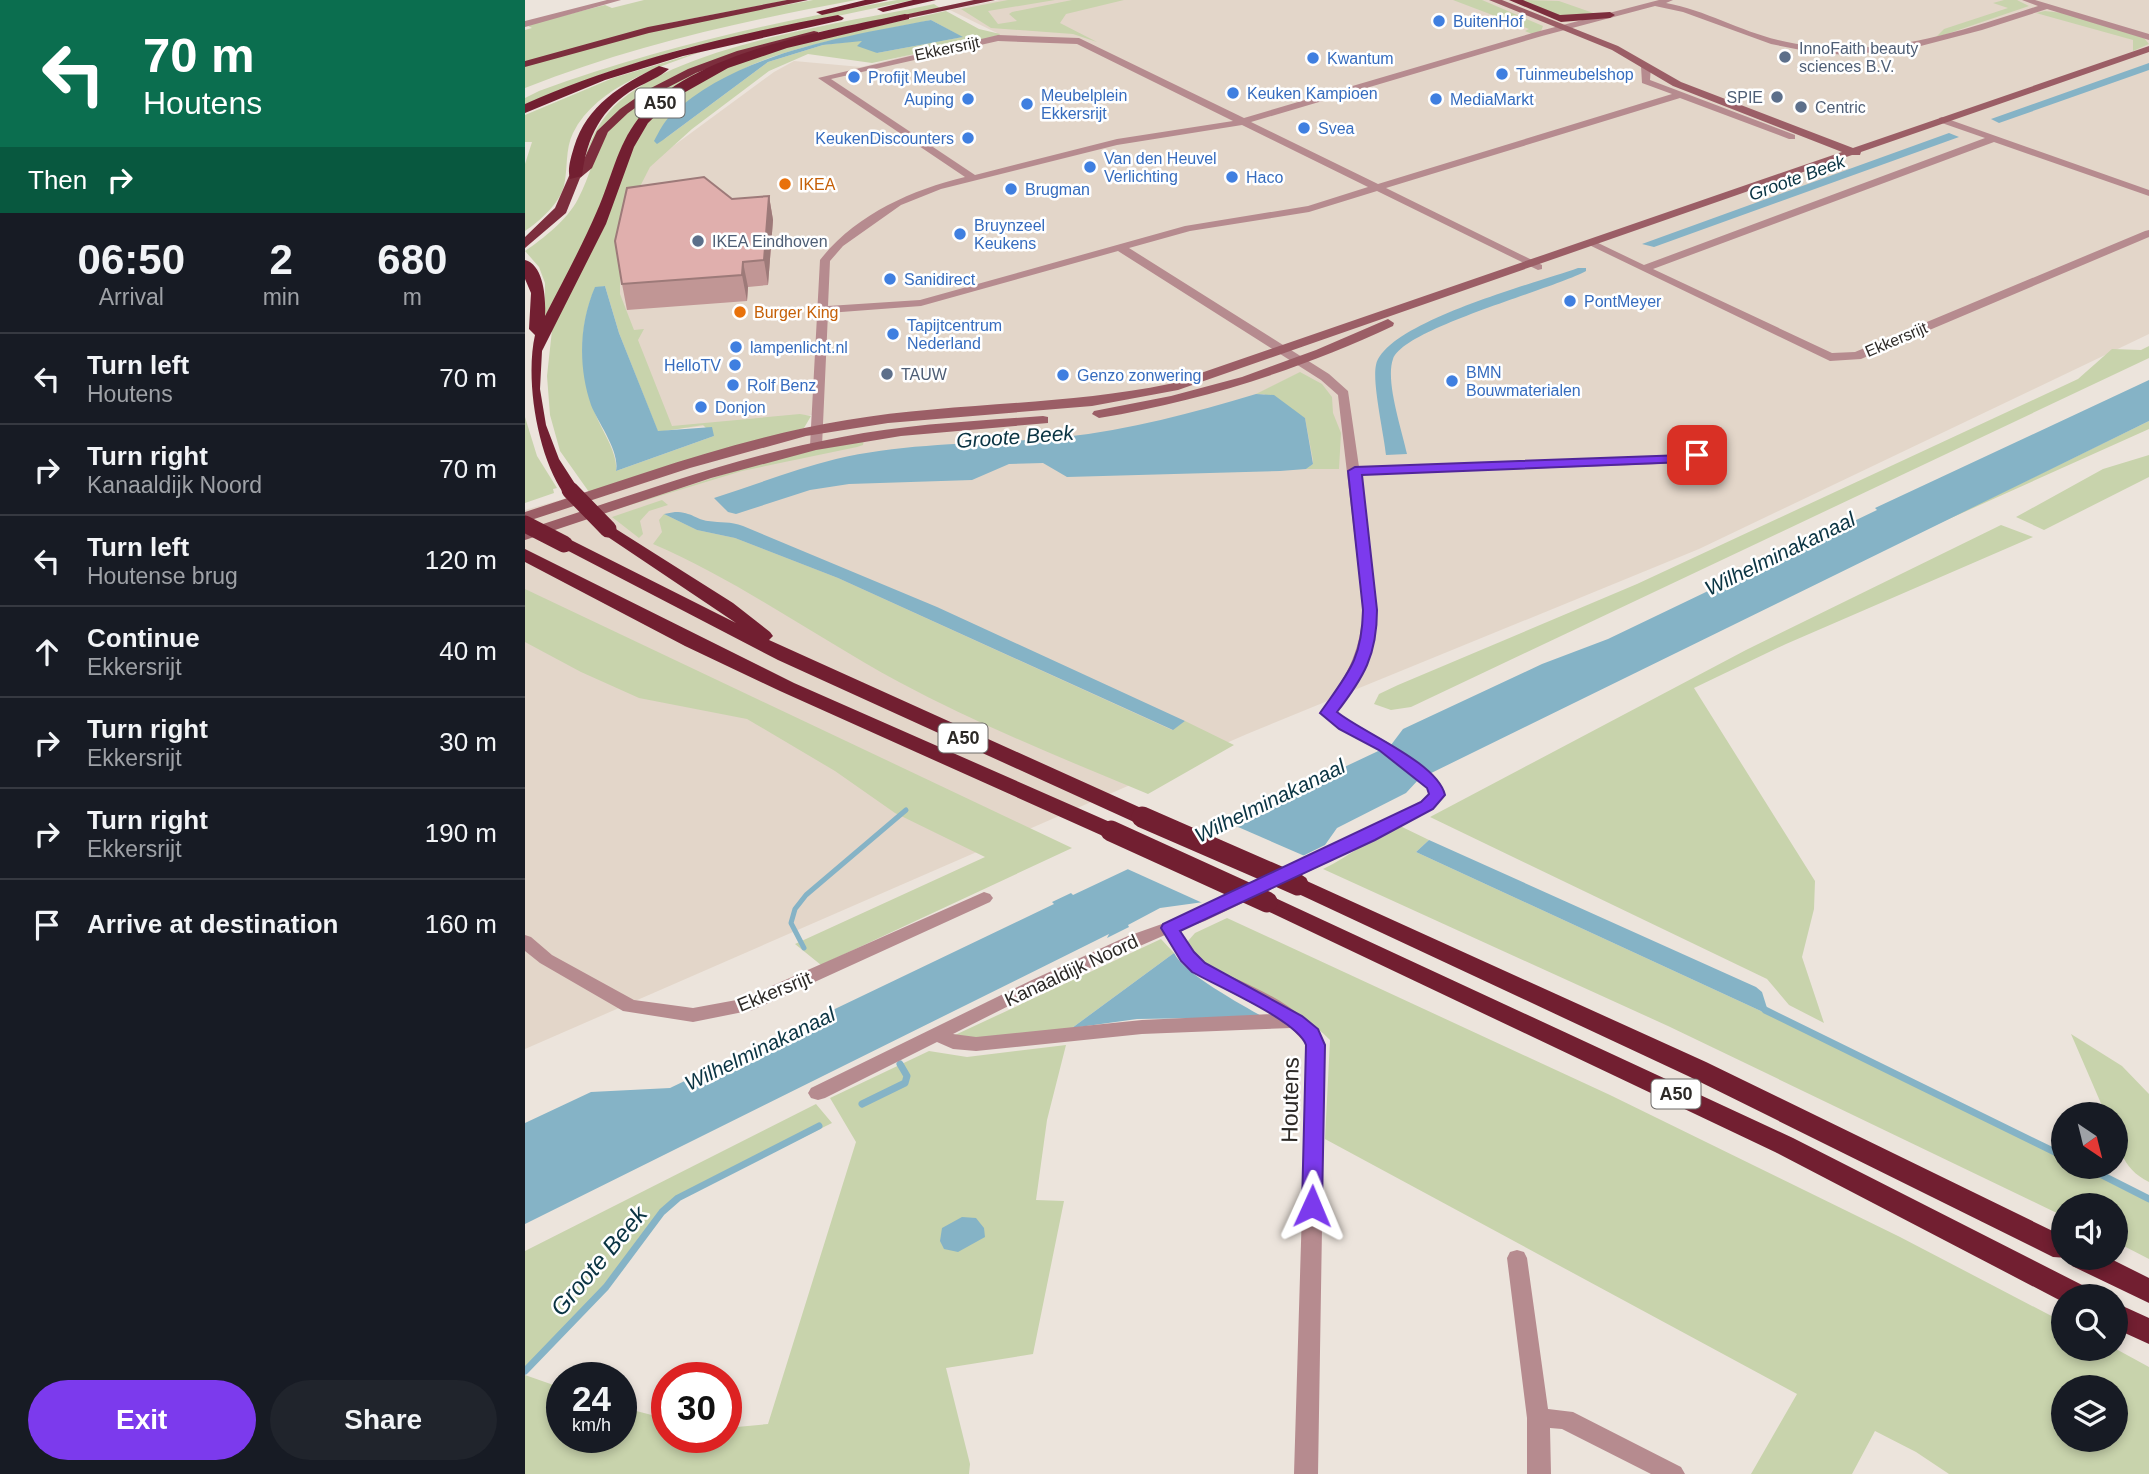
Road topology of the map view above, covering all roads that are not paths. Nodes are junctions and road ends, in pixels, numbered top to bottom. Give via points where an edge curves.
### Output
1 (617, 0) edge
2 (803, 0) edge
3 (930, 0) edge
4 (990, 0) edge
5 (1494, 0) edge
6 (1514, 0) edge
7 (1669, 0) edge
8 (2026, 0) edge
9 (880, 1) edge
10 (1658, 3) junction
11 (2047, 6) junction
12 (1610, 15) junction
13 (847, 17) junction
14 (905, 17) junction
15 (525, 24) edge
16 (1568, 24) junction
17 (2149, 37) edge
18 (2149, 49) edge
19 (525, 64) edge
20 (1646, 66) junction
21 (1665, 77) junction
22 (525, 94) edge
23 (1679, 95) junction
24 (525, 109) edge
25 (1970, 113) junction
26 (1941, 120) junction
27 (1239, 121) junction
28 (1954, 124) junction
29 (1791, 137) dead end
30 (1995, 138) junction
31 (1861, 151) junction
32 (575, 176) junction
33 (973, 178) junction
34 (1377, 189) junction
35 (2149, 193) edge
36 (2149, 233) edge
37 (525, 244) edge
38 (1594, 245) junction
39 (1121, 248) junction
40 (525, 264) edge
41 (1535, 265) junction
42 (1645, 268) junction
43 (822, 310) junction
44 (542, 333) junction
45 (1282, 351) junction
46 (1297, 360) junction
47 (817, 438) junction
48 (1697, 455) dead end
49 (1355, 471) junction
50 (525, 517) edge
51 (525, 524) edge
52 (525, 535) edge
53 (526, 561) edge
54 (785, 656) junction
55 (984, 898) dead end
56 (1170, 928) junction
57 (525, 942) edge
58 (1295, 1020) junction
59 (937, 1034) junction
60 (818, 1093) dead end
61 (2051, 1243) edge
62 (1517, 1258) dead end
63 (2106, 1270) edge
64 (2055, 1284) edge
65 (2149, 1291) edge
66 (2128, 1321) edge
67 (2149, 1332) edge
68 (1538, 1418) junction
69 (1306, 1474) edge
70 (1539, 1474) edge
71 (1673, 1474) edge

1 - 15 street
2 - 19 highway via 680,23
3 - 13 highway, A50
4 - 14 highway
5 - 16 main road
6 - 16 highway
7 - 10 street
8 - 11 street
9 - 22 highway via 673,44
10 - 11 street via 1778,43 1857,52 1913,48
10 - 12 street
10 - 16 street
11 - 17 street
12 - 16 highway
12 - 16 street
13 - 24 highway, A50 via 667,56
13 - 32 highway, A50 via 705,53 623,90 599,109 584,130
14 - 32 highway via 741,53 667,83 624,111 604,131 586,168
14 - 44 highway, A50 via 750,57 685,85 648,112 633,131 605,208
16 - 20 main road
16 - 27 street
16 - 31 main road via 1646,53 1706,88
18 - 25 main road
20 - 21 main road
20 - 23 street via 1645,80
21 - 23 street
21 - 31 main road
23 - 29 street
23 - 34 street
25 - 26 main road
25 - 28 main road
26 - 28 street
26 - 31 main road
27 - 33 street via 1090,148
27 - 33 street, Ekkersrijt via 1070,39 998,38 823,78
27 - 34 street, Ekkersrijt
28 - 30 street
28 - 31 main road
30 - 35 street
30 - 42 street
31 - 38 main road
32 - 37 highway via 561,210
33 - 43 street via 914,194 832,251 822,273
34 - 39 street via 1309,209 1189,228
34 - 41 street, Ekkersrijt
36 - 42 street, Ekkersrijt via 1857,356 1830,357
38 - 41 main road
38 - 42 street, Ekkersrijt
39 - 43 street via 921,303
39 - 45 street
40 - 44 highway, A50 via 539,292 537,329
41 - 45 main road
41 - 46 main road
43 - 47 street
44 - 54 highway, A50, bridge via 533,362 533,414 544,448 571,491 608,529 735,611
45 - 46 street
45 - 47 main road via 1174,387 1119,399 906,416
46 - 47 main road via 1127,410
46 - 49 street via 1344,394
47 - 50 main road via 760,442
47 - 52 main road
48 - 49 street
49 - 56 street, Kanaaldijk Noord via 1370,632 1365,656 1328,713 1385,746 1425,777 1437,790 1434,800 1369,836
51 - 54 highway, A50, bridge
53 - 64 highway, A50, bridge via 787,688 1267,902 1784,1145
54 - 61 highway, A50, bridge via 1697,1069
55 - 57 street, Ekkersrijt via 746,1005 693,1015 630,1006 546,959
56 - 58 street, Houtens via 1198,968
56 - 59 street, Kanaaldijk Noord via 1134,940
58 - 59 street via 1142,1027 977,1044 953,1042
58 - 69 street, Houtens via 1312,1033 1315,1045
59 - 60 street, Kanaaldijk Noord
62 - 68 street
63 - 65 highway
66 - 67 highway
68 - 70 street
68 - 71 street via 1565,1419

